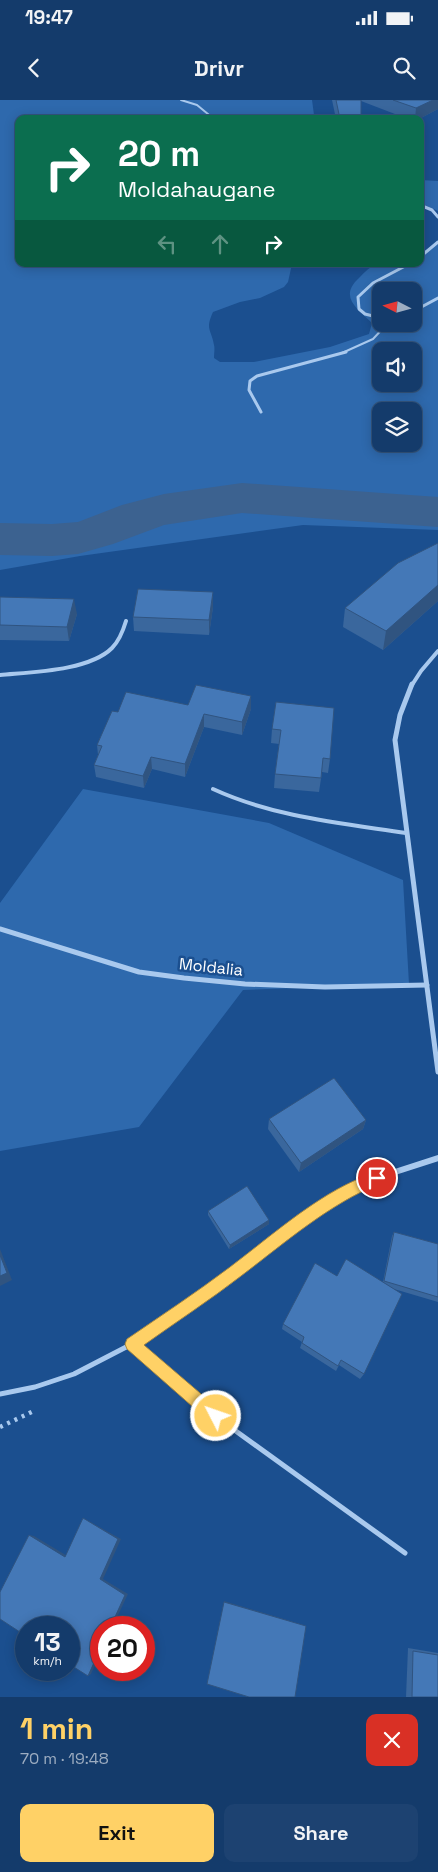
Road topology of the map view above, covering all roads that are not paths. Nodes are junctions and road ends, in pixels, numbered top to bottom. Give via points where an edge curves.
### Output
1 (181, 100) edge
2 (209, 115) edge
3 (424, 207) edge
4 (438, 216) edge
5 (438, 242) edge
6 (424, 254) edge
7 (403, 267) edge
8 (375, 282) edge
9 (372, 283) edge
10 (438, 298) edge
11 (422, 307) edge
12 (372, 316) edge
13 (379, 332) edge
14 (260, 412) dead end
15 (126, 621) dead end
16 (438, 651) edge
17 (0, 675) edge
18 (213, 789) dead end
19 (406, 833) junction
20 (0, 929) edge
21 (427, 984) junction
22 (438, 1072) edge
23 (438, 1158) edge
24 (132, 1344) junction
25 (0, 1394) edge
26 (405, 1553) dead end

1 - 2 lane via 197,105
3 - 4 street
5 - 6 street
7 - 8 street
9 - 12 street via 361,290 357,298 359,309
10 - 11 street
13 - 14 lane via 346,352 257,376 250,381 249,390
15 - 17 street via 121,636 110,650 93,660
16 - 19 street via 412,683 399,713 394,740
18 - 19 lane via 264,808
19 - 21 street
20 - 21 street, Moldalia via 139,972 244,984 324,987
21 - 22 street
23 - 24 street via 362,1183 310,1215 218,1285
24 - 25 lane via 74,1374
24 - 26 lane via 216,1416

